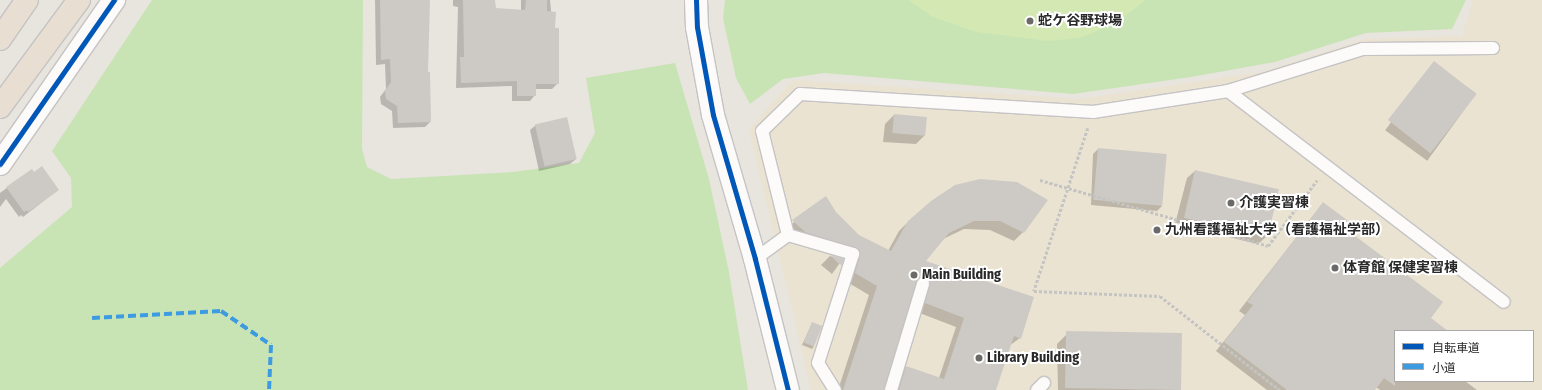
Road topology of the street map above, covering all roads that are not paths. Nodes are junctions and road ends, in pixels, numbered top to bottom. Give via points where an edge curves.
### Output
1 (27, 0) edge
2 (79, 0) edge
3 (114, 0) edge
4 (696, 0) edge
5 (0, 39) edge
6 (1493, 48) dead end
7 (1228, 91) junction
8 (0, 107) edge
9 (0, 164) edge
10 (788, 235) junction
11 (755, 259) junction
12 (923, 284) dead end
13 (1504, 302) dead end
14 (788, 390) edge
15 (835, 390) edge
16 (890, 390) edge

1 - 5 highway
2 - 8 highway
3 - 9 street
4 - 11 street via 697,26 713,115
6 - 7 lane via 1363,49
7 - 10 lane via 1093,112 800,94 762,131
7 - 13 lane
10 - 11 lane
10 - 15 lane via 853,254 818,362
11 - 14 street
12 - 16 lane

